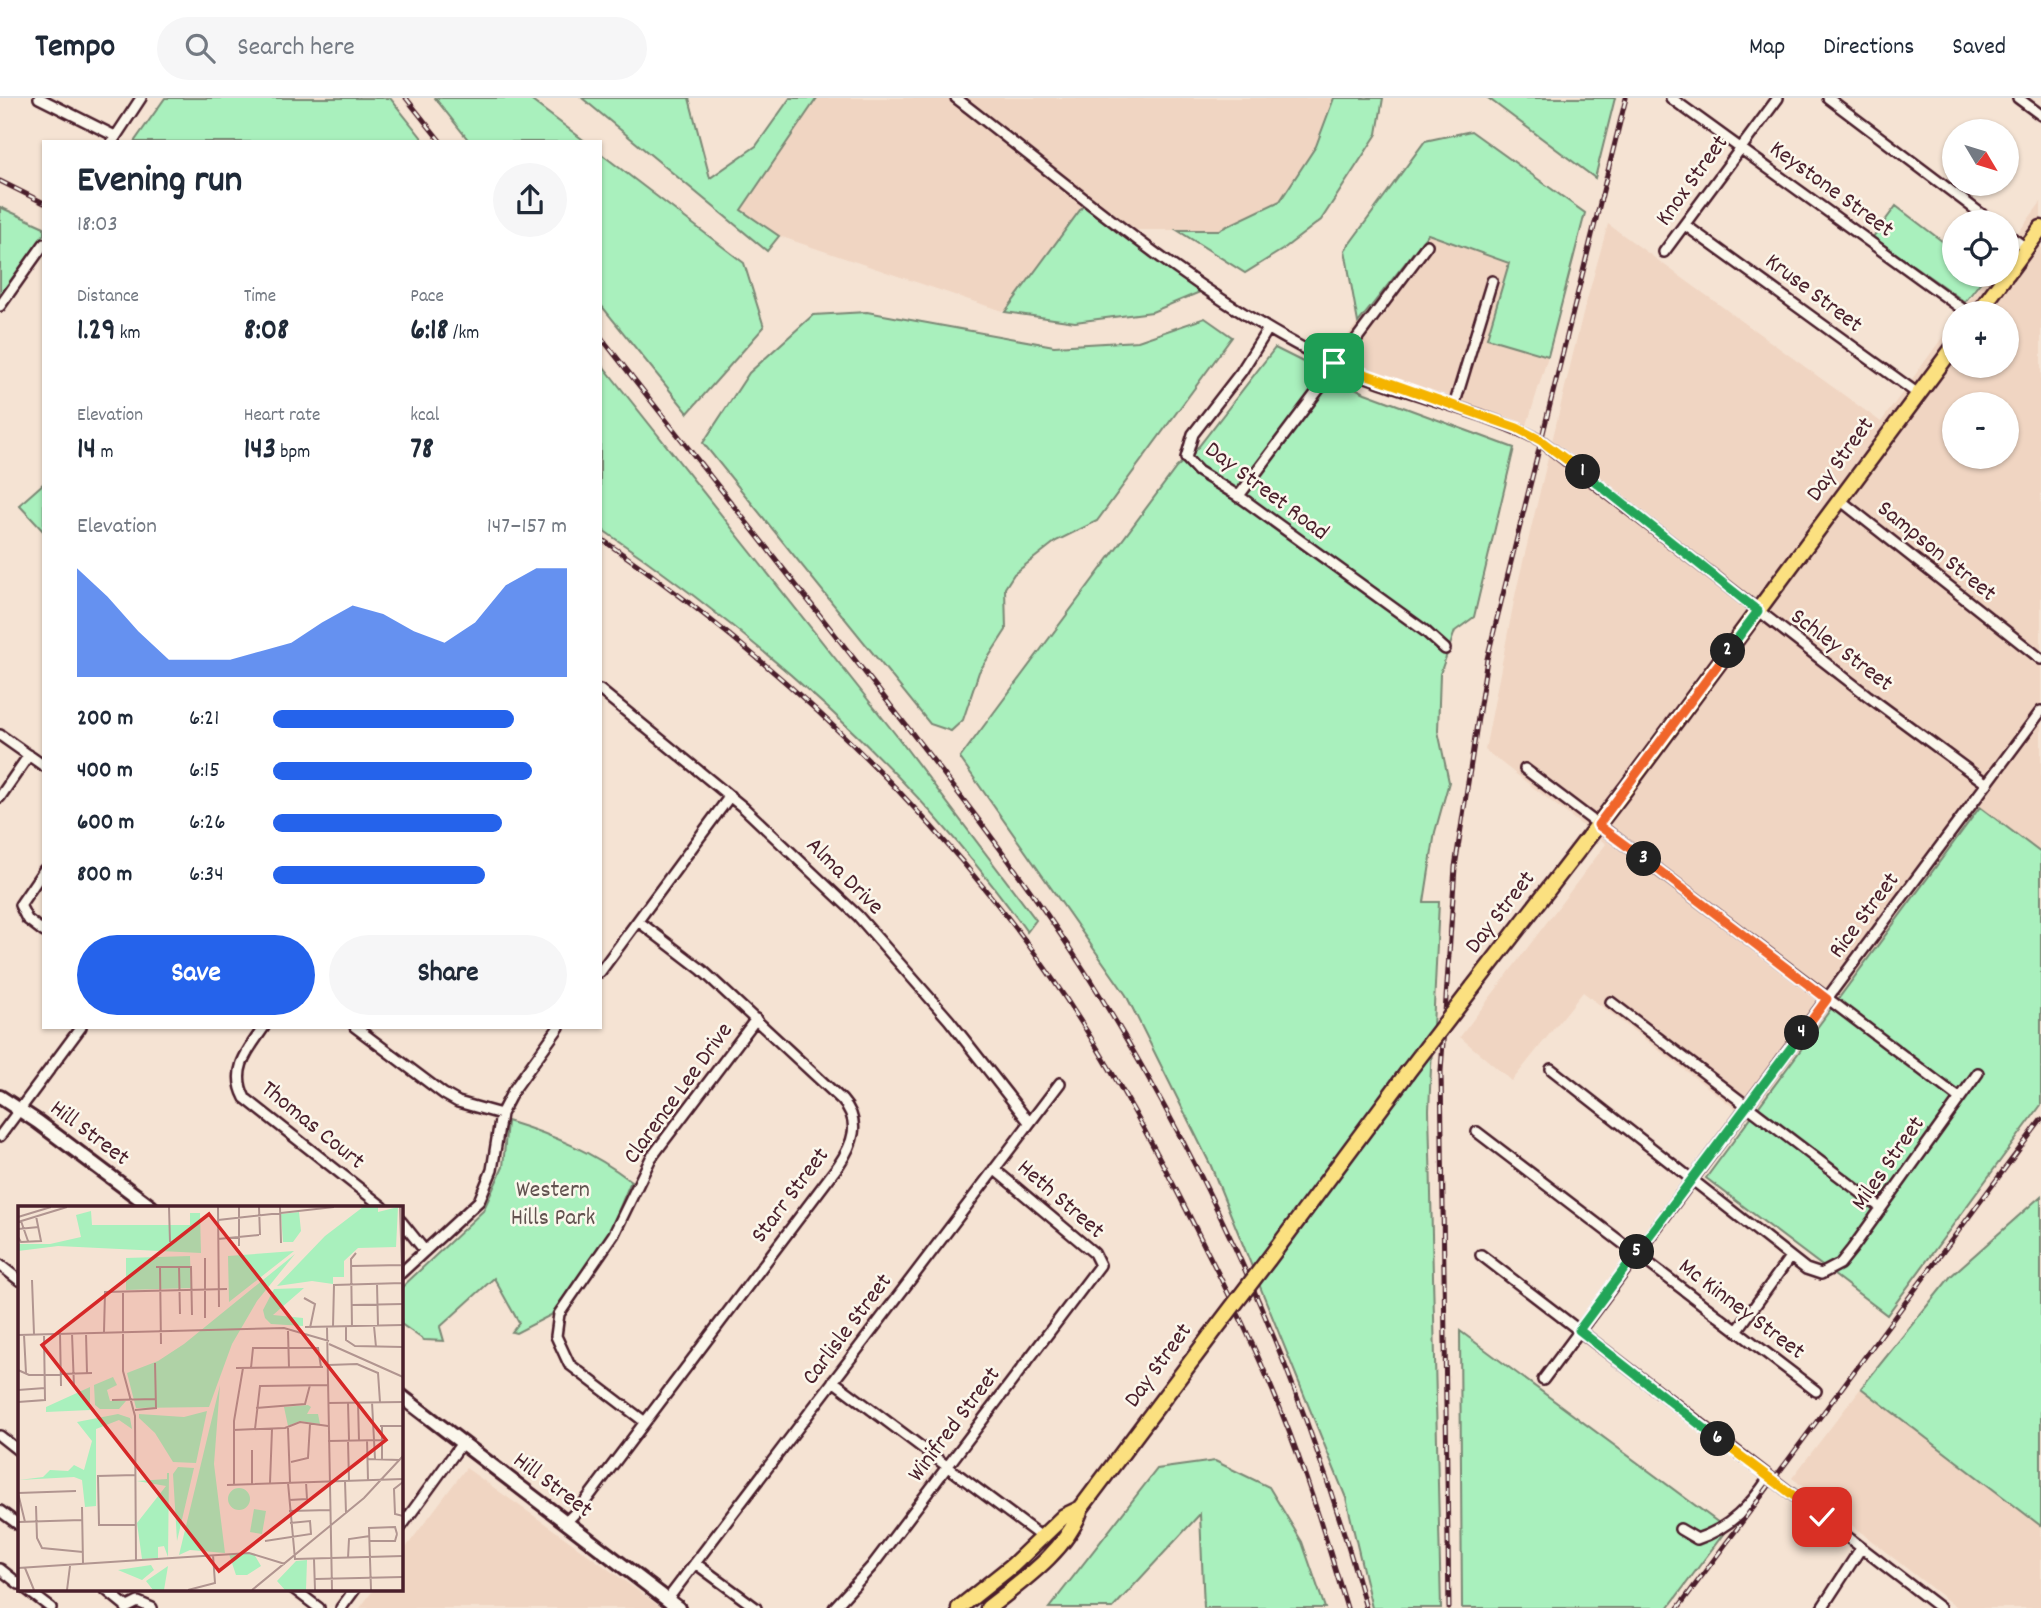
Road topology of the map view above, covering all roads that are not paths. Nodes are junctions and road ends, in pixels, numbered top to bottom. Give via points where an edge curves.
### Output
1 (38, 98) edge
2 (141, 98) edge
3 (956, 98) edge
4 (1671, 98) edge
5 (1778, 98) edge
6 (1828, 98) edge
7 (2018, 98) edge
8 (2041, 115) edge
9 (113, 139) edge
10 (1741, 148) junction
11 (1976, 210) edge
12 (1685, 225) junction
13 (2041, 228) edge
14 (2019, 243) edge
15 (1427, 245) dead end
16 (42, 247) edge
17 (2026, 248) junction
18 (1664, 252) dead end
19 (2019, 258) edge
20 (1492, 281) dead end
21 (1951, 301) edge
22 (0, 306) edge
23 (1270, 330) junction
24 (1942, 362) edge
25 (1336, 364) junction
26 (1918, 394) junction
27 (1454, 406) junction
28 (1238, 497) junction
29 (1840, 500) junction
30 (1758, 611) junction
31 (1445, 649) dead end
32 (2041, 659) edge
33 (602, 692) edge
34 (2041, 711) edge
35 (0, 735) edge
36 (29, 755) junction
37 (42, 765) edge
38 (1525, 769) dead end
39 (1987, 784) junction
40 (730, 796) junction
41 (0, 797) edge
42 (1598, 825) junction
43 (42, 873) edge
44 (638, 921) junction
45 (42, 930) edge
46 (602, 969) edge
47 (1827, 999) junction
48 (1611, 1002) dead end
49 (756, 1019) junction
50 (80, 1029) edge
51 (263, 1029) edge
52 (358, 1029) edge
53 (558, 1029) edge
54 (1550, 1069) dead end
55 (1978, 1073) dead end
56 (1060, 1083) dead end
57 (0, 1097) edge
58 (1959, 1098) junction
59 (1746, 1107) junction
60 (20, 1110) junction
61 (501, 1114) junction
62 (1029, 1122) junction
63 (1477, 1132) dead end
64 (0, 1136) edge
65 (994, 1169) junction
66 (1691, 1180) junction
67 (150, 1206) edge
68 (382, 1206) edge
69 (1881, 1208) junction
70 (402, 1222) edge
71 (425, 1251) junction
72 (1481, 1255) dead end
73 (1635, 1255) junction
74 (1790, 1257) junction
75 (1100, 1261) joint
76 (0, 1265) edge
77 (402, 1272) edge
78 (18, 1278) edge
79 (1579, 1330) junction
80 (1737, 1331) junction
81 (1542, 1380) dead end
82 (833, 1381) junction
83 (1816, 1391) dead end
84 (402, 1397) edge
85 (645, 1422) junction
86 (0, 1436) edge
87 (461, 1443) junction
88 (18, 1450) edge
89 (948, 1465) junction
90 (1769, 1478) junction
91 (1081, 1508) junction
92 (0, 1511) edge
93 (566, 1522) junction
94 (18, 1524) edge
95 (402, 1526) edge
96 (1681, 1530) dead end
97 (1043, 1538) junction
98 (1861, 1548) junction
99 (695, 1563) junction
100 (0, 1569) edge
101 (18, 1582) edge
102 (28, 1590) edge
103 (105, 1590) edge
104 (295, 1590) edge
105 (354, 1590) edge
106 (673, 1604) edge
107 (51, 1608) edge
108 (126, 1608) edge
109 (152, 1608) edge
110 (319, 1608) edge
111 (341, 1608) edge
112 (757, 1608) edge
113 (834, 1608) edge
114 (959, 1608) edge
115 (988, 1608) edge
116 (1822, 1608) edge
117 (1940, 1608) edge

1 - 9 street
2 - 9 street
3 - 23 street via 1190,277
4 - 10 street, Keystone Street
5 - 10 street, Knox Street
6 - 11 street
7 - 8 street
10 - 12 street, Knox Street
10 - 21 street, Keystone Street
12 - 18 street, Knox Street
12 - 26 street, Kruse Street
13 - 17 main road
14 - 17 street
15 - 25 street
16 - 22 street
17 - 19 main road
20 - 27 street
23 - 25 street, Schley Street
23 - 28 street, Day Street Road via 1187,448 1186,458 1198,471
24 - 26 main road, Day Street
25 - 27 street, Schley Street
25 - 28 street
26 - 29 main road, Day Street
27 - 30 street, Schley Street via 1540,440
28 - 31 street, Day Street Road
29 - 30 main road, Day Street
29 - 32 street, Sampson Street
30 - 39 street, Schley Street
30 - 42 main road, Day Street
33 - 40 street, Alma Drive
34 - 39 street, Rice Street
35 - 36 street
36 - 37 street
36 - 41 street
38 - 42 street
39 - 47 street, Rice Street
40 - 44 street
40 - 62 street, Alma Drive via 882,942
42 - 47 street
42 - 91 main road, Day Street, bridge
43 - 45 street via 20,905 27,919
44 - 46 street
44 - 49 street, Starr Street
47 - 58 street
47 - 59 street, Rice Street
48 - 59 street
49 - 85 street, Clarence Lee Drive via 651,1158 614,1234 559,1314 556,1336 569,1364
49 - 85 street, Starr Street via 846,1105 854,1122 853,1142
50 - 60 street
51 - 68 street, Thomas Court via 240,1065 245,1098
52 - 61 street via 444,1094
53 - 61 street
54 - 66 street
55 - 58 street, Miles Street
56 - 62 street, Carlisle Street
57 - 60 street, Hill Street
58 - 69 street, Miles Street
59 - 66 street, Rice Street
59 - 69 street
60 - 64 street
60 - 67 street, Hill Street
61 - 71 street via 485,1191 470,1211
62 - 65 street, Carlisle Street
63 - 73 street, Mc Kinney Street
65 - 75 street, Heth Street
65 - 82 street, Carlisle Street
66 - 73 street, Rice Street
66 - 74 street
69 - 74 street, Miles Street via 1840,1264 1826,1272 1810,1272
70 - 71 street
71 - 77 street
72 - 79 street
73 - 79 street, Rice Street
73 - 80 street, Mc Kinney Street
74 - 80 street
75 - 89 street, Winifred Street
76 - 78 street
79 - 81 street, Rice Street
79 - 90 street
80 - 83 street, Mc Kinney Street
82 - 89 street
82 - 99 street, Carlisle Street
84 - 87 street, Hill Street
85 - 93 street, Starr Street
86 - 88 street
87 - 93 street, Hill Street
87 - 95 street
89 - 97 street
89 - 113 street, Winifred Street via 872,1566
90 - 96 street via 1750,1506 1713,1534 1697,1539
90 - 98 street
91 - 97 main road, Day Street via 1064,1516
91 - 115 main road, Day Street via 1076,1525 1055,1549
92 - 94 street
93 - 106 street, Hill Street
97 - 114 main road, Day Street
98 - 116 street
98 - 117 street
99 - 106 street, Carlisle Street
99 - 112 street
100 - 101 street
102 - 107 street
103 - 108 street
104 - 110 street
105 - 111 street
108 - 109 street via 143,1602

